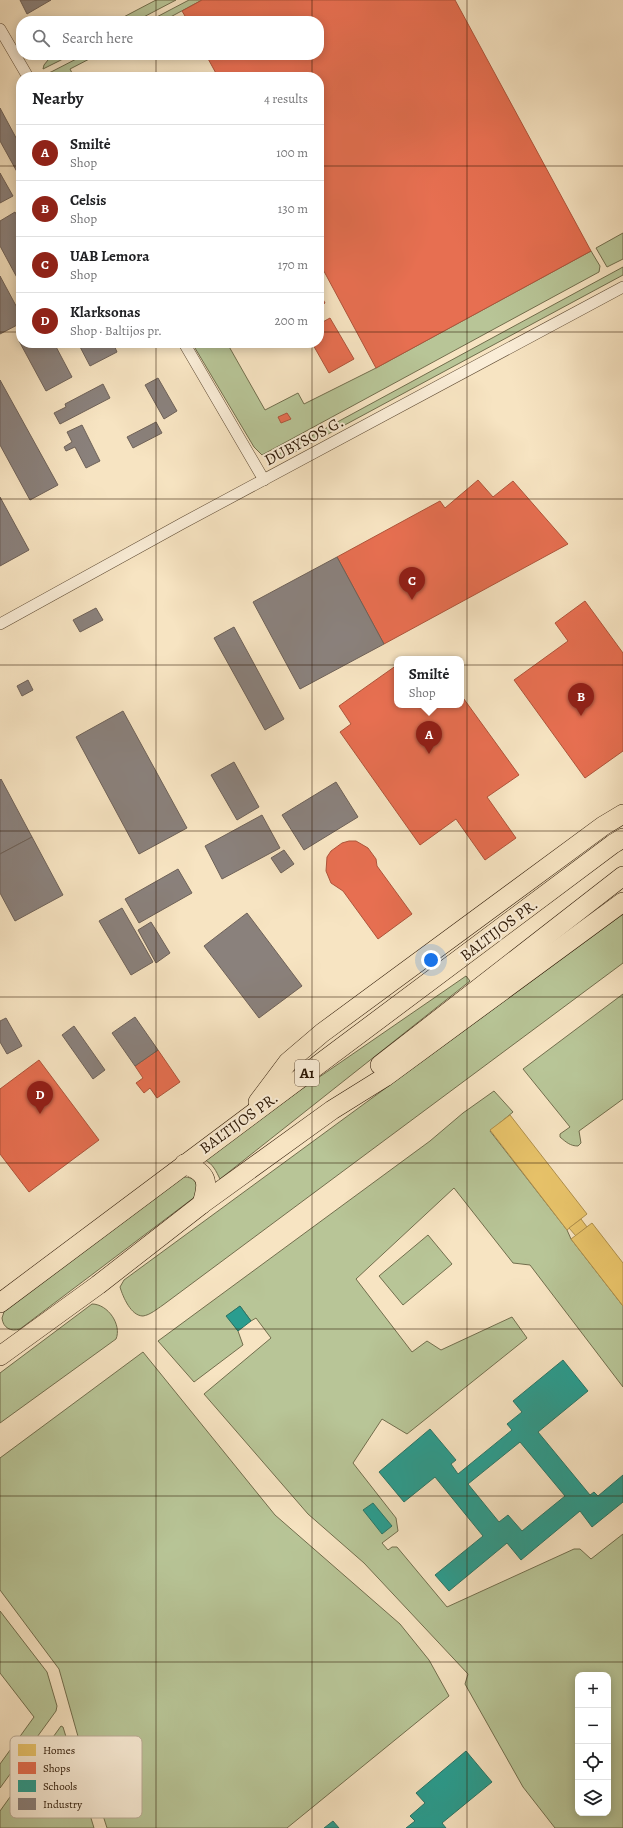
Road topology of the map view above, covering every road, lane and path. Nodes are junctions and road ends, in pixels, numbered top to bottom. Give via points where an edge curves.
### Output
1 (0, 29) edge
2 (16, 56) edge
3 (18, 60) edge
4 (25, 72) edge
5 (623, 287) edge
6 (187, 348) edge
7 (264, 480) junction
8 (0, 624) edge
9 (623, 814) edge
10 (620, 838) edge
11 (623, 876) edge
12 (623, 902) edge
13 (332, 1110) junction
14 (246, 1119) junction
15 (184, 1164) junction
16 (202, 1204) junction
17 (0, 1303) edge
18 (0, 1338) edge
19 (23, 1338) junction
20 (0, 1356) edge

1 - 2 street
3 - 4 street
5 - 7 street, DUBYSOS G.
6 - 7 street
7 - 8 street, DUBYSOS G.
9 - 14 highway via 603,826 322,1033 288,1062
10 - 14 highway, BALTIJOS PR. / A1
11 - 13 highway via 380,1065
12 - 13 highway via 385,1077
13 - 16 highway
14 - 15 highway, BALTIJOS PR. / A1
15 - 16 highway via 204,1175 207,1186
15 - 17 highway, BALTIJOS PR. / A1
16 - 19 highway via 98,1285
18 - 19 highway
19 - 20 highway

